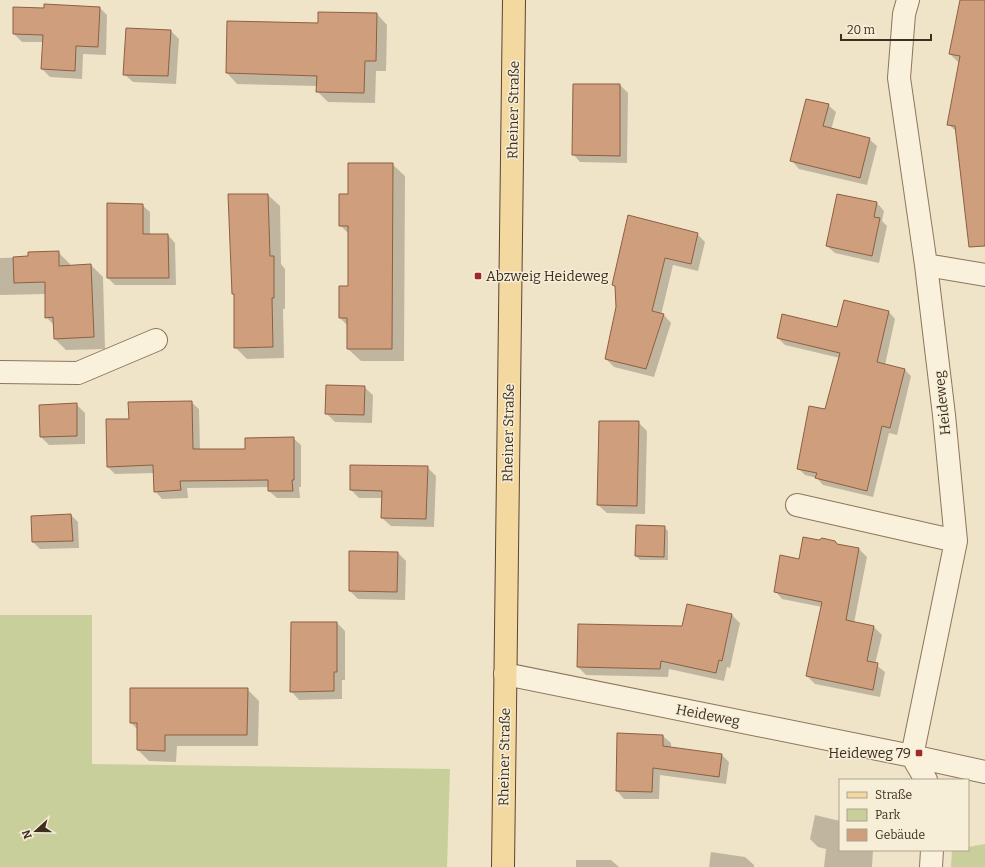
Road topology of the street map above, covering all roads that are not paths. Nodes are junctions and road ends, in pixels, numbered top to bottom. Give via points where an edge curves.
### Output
1 (514, 0) edge
2 (908, 0) edge
3 (926, 265) junction
4 (985, 275) edge
5 (156, 340) dead end
6 (0, 372) edge
7 (796, 505) dead end
8 (956, 541) junction
9 (505, 674) junction
10 (912, 756) junction
11 (985, 772) edge
12 (925, 779) edge
13 (932, 851) edge
14 (502, 867) edge
15 (931, 867) edge

1 - 9 main road, Rheiner Straße
2 - 3 street, Heideweg via 904,14 899,78
3 - 4 street
3 - 8 street, Heideweg
5 - 6 street via 78,373
7 - 8 street
8 - 10 street, Heideweg
9 - 10 street, Heideweg
9 - 14 main road, Rheiner Straße
10 - 11 street, Heideweg
10 - 12 street
13 - 15 street

